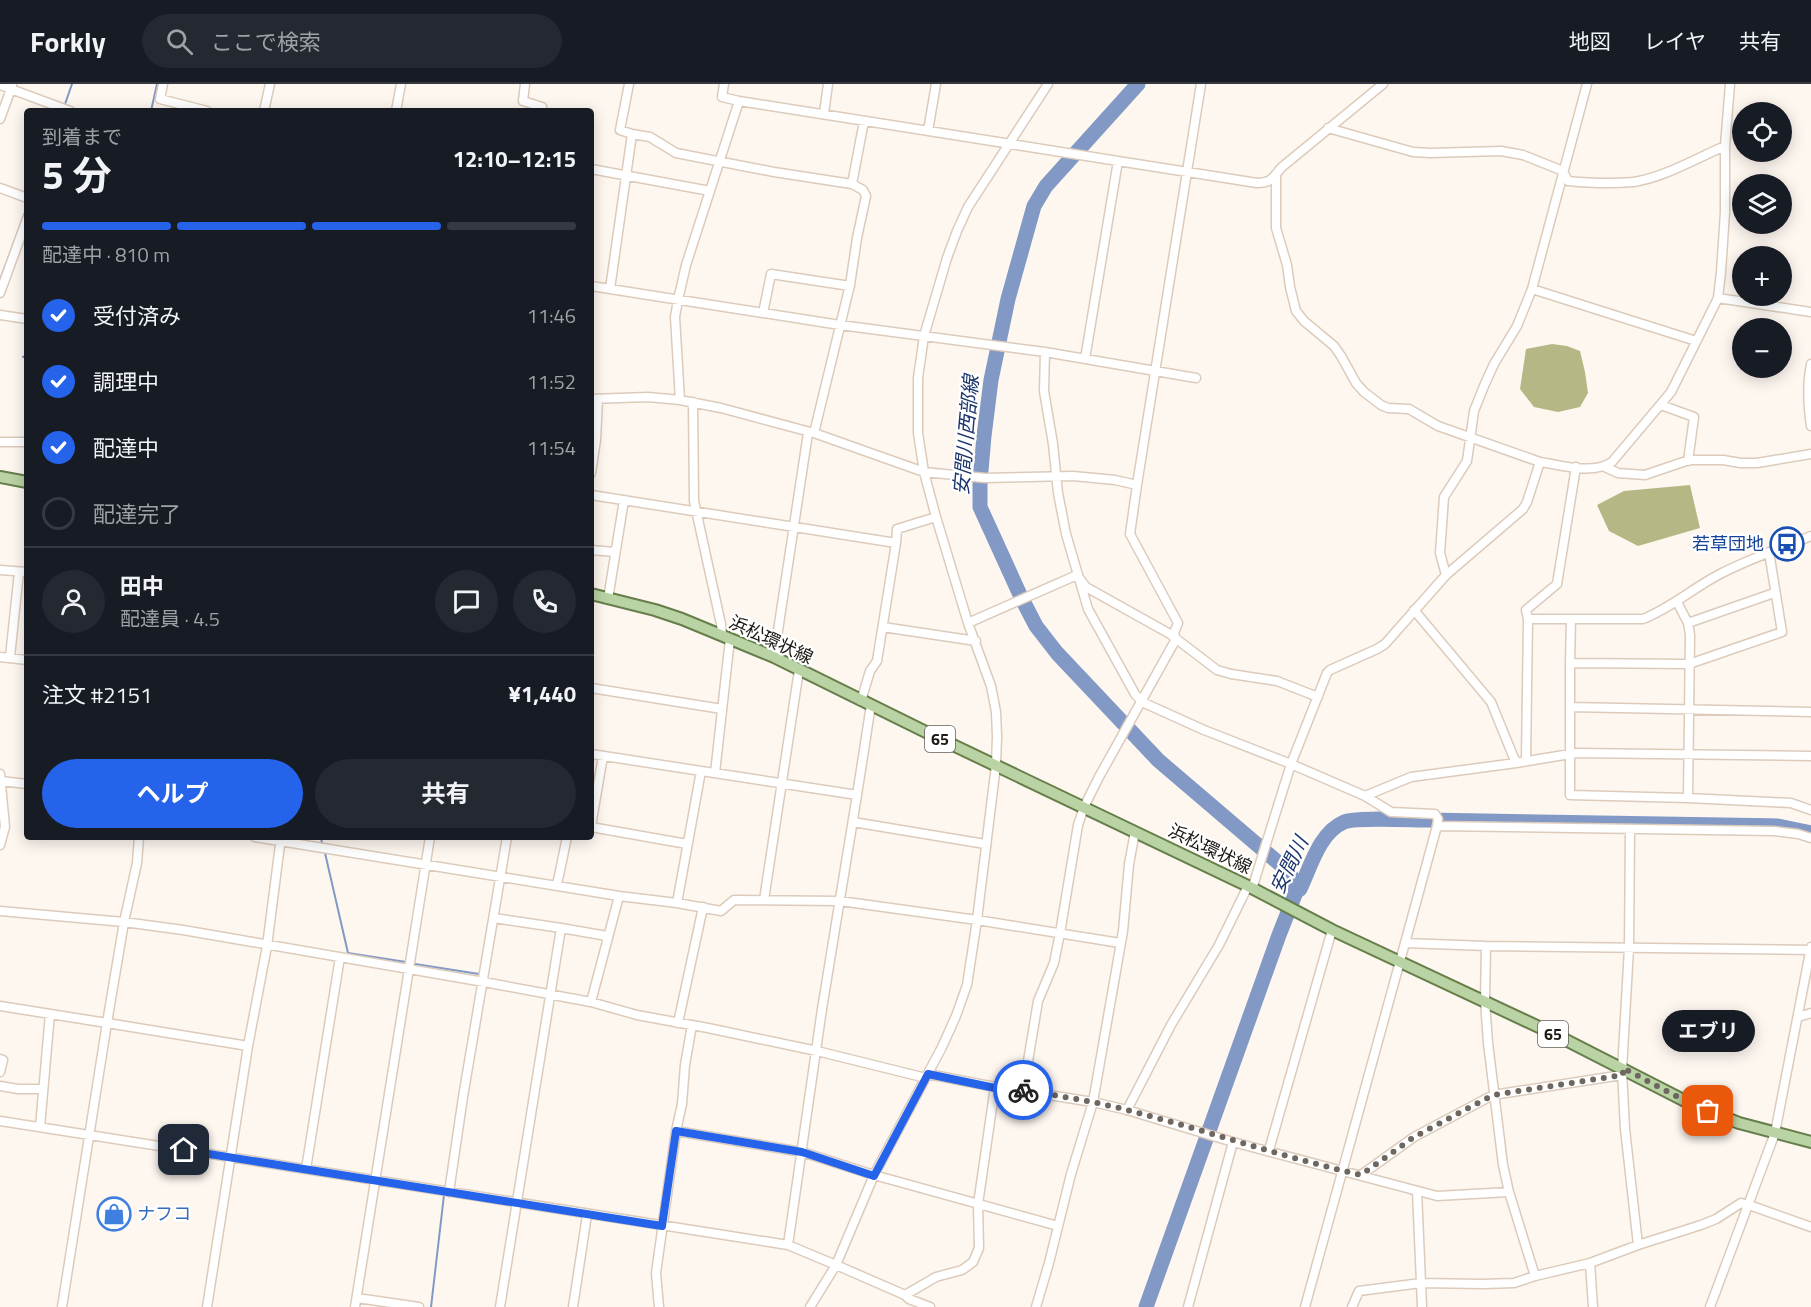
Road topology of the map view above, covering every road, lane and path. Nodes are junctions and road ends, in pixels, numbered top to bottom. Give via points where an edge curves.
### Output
1 (163, 84) edge
2 (270, 84) edge
3 (401, 84) edge
4 (525, 84) edge
5 (629, 84) edge
6 (724, 84) edge
7 (828, 84) edge
8 (936, 84) edge
9 (1048, 84) edge
10 (1201, 84) edge
11 (1383, 84) edge
12 (1587, 84) edge
13 (1730, 84) edge
14 (0, 85) edge
15 (12, 86) edge
16 (739, 102) junction
17 (63, 108) edge
18 (195, 108) edge
19 (265, 108) edge
20 (397, 108) edge
21 (542, 108) edge
22 (824, 114) junction
23 (0, 119) edge
24 (864, 121) junction
25 (1328, 129) junction
26 (928, 131) junction
27 (632, 134) junction
28 (1009, 144) junction
29 (1725, 146) junction
30 (721, 161) junction
31 (1118, 161) junction
32 (594, 170) edge
33 (1563, 171) junction
34 (1188, 172) junction
35 (1276, 174) junction
36 (627, 175) junction
37 (852, 184) junction
38 (0, 188) edge
39 (710, 191) junction
40 (24, 197) edge
41 (24, 227) edge
42 (594, 286) edge
43 (850, 286) junction
44 (610, 289) junction
45 (1532, 289) junction
46 (0, 293) edge
47 (1718, 298) junction
48 (678, 300) junction
49 (1811, 312) edge
50 (763, 313) junction
51 (0, 315) edge
52 (24, 319) edge
53 (840, 325) junction
54 (924, 336) junction
55 (1696, 341) junction
56 (1045, 352) junction
57 (1085, 359) junction
58 (1811, 364) edge
59 (1155, 372) junction
60 (1197, 378) dead end
61 (594, 399) edge
62 (681, 399) junction
63 (693, 402) junction
64 (1660, 405) junction
65 (1811, 426) edge
66 (811, 433) junction
67 (1470, 436) junction
68 (0, 442) edge
69 (24, 442) edge
70 (594, 453) edge
71 (1811, 454) edge
72 (1688, 461) junction
73 (1540, 462) junction
74 (1576, 467) junction
75 (1605, 467) junction
76 (924, 472) junction
77 (0, 477) edge
78 (1056, 477) junction
79 (24, 481) edge
80 (1137, 485) junction
81 (594, 495) edge
82 (624, 500) junction
83 (697, 511) junction
84 (936, 517) junction
85 (794, 526) junction
86 (1811, 536) edge
87 (896, 543) junction
88 (594, 550) edge
89 (615, 552) junction
90 (1769, 552) junction
91 (0, 570) edge
92 (23, 572) edge
93 (1077, 574) junction
94 (1446, 575) junction
95 (1774, 593) junction
96 (594, 595) edge
97 (608, 599) junction
98 (1677, 602) junction
99 (1414, 610) junction
100 (1528, 619) junction
101 (1571, 619) junction
102 (968, 623) junction
103 (1688, 623) junction
104 (883, 627) junction
105 (726, 637) junction
106 (1176, 639) junction
107 (976, 641) junction
108 (0, 657) edge
109 (10, 657) junction
110 (774, 657) junction
111 (24, 659) edge
112 (1570, 663) junction
113 (1689, 664) junction
114 (799, 670) junction
115 (594, 688) edge
116 (1318, 697) junction
117 (1142, 702) junction
118 (866, 703) junction
119 (1570, 707) junction
120 (722, 709) junction
121 (1689, 710) junction
122 (1811, 712) edge
123 (594, 754) edge
124 (1570, 754) junction
125 (1688, 755) junction
126 (603, 756) junction
127 (1811, 756) edge
128 (1526, 760) junction
129 (1516, 763) junction
130 (1291, 764) junction
131 (996, 765) junction
132 (701, 771) junction
133 (715, 773) junction
134 (0, 777) edge
135 (24, 783) edge
136 (782, 783) junction
137 (857, 795) junction
138 (1365, 796) junction
139 (1688, 798) junction
140 (1084, 807) junction
141 (594, 809) edge
142 (1811, 810) edge
143 (853, 822) junction
144 (1437, 823) junction
145 (594, 828) edge
146 (1630, 829) junction
147 (1135, 832) junction
148 (1811, 838) edge
149 (139, 840) edge
150 (281, 840) edge
151 (287, 840) edge
152 (430, 840) edge
153 (507, 840) edge
154 (566, 840) edge
155 (687, 844) junction
156 (985, 844) junction
157 (0, 845) edge
158 (426, 865) junction
159 (501, 876) junction
160 (557, 885) junction
161 (1250, 887) junction
162 (618, 896) junction
163 (764, 900) junction
164 (840, 900) junction
165 (677, 903) junction
166 (703, 907) junction
167 (0, 911) edge
168 (494, 918) junction
169 (977, 920) junction
170 (124, 922) junction
171 (561, 928) junction
172 (1332, 930) junction
173 (1060, 933) junction
174 (607, 936) junction
175 (1405, 942) junction
176 (1120, 943) junction
177 (267, 945) junction
178 (1486, 946) junction
179 (1629, 948) junction
180 (1811, 949) edge
181 (340, 957) junction
182 (1400, 961) junction
183 (410, 969) junction
184 (483, 982) junction
185 (550, 995) junction
186 (1485, 1001) junction
187 (591, 1002) junction
188 (0, 1005) edge
189 (1811, 1013) edge
190 (50, 1014) junction
191 (1798, 1017) junction
192 (107, 1023) junction
193 (678, 1023) junction
194 (692, 1025) junction
195 (248, 1046) junction
196 (817, 1051) junction
197 (0, 1059) edge
198 (0, 1072) edge
199 (1623, 1072) junction
200 (927, 1076) junction
201 (0, 1086) edge
202 (995, 1088) junction
203 (43, 1089) junction
204 (1023, 1090) junction
205 (1493, 1095) junction
206 (1093, 1102) junction
207 (1127, 1110) junction
208 (0, 1121) edge
209 (40, 1127) junction
210 (676, 1131) junction
211 (1775, 1133) junction
212 (90, 1135) junction
213 (1233, 1142) junction
214 (1811, 1142) edge
215 (1269, 1150) junction
216 (802, 1152) junction
217 (231, 1157) junction
218 (306, 1169) junction
219 (1342, 1171) junction
220 (1361, 1175) junction
221 (874, 1176) junction
222 (375, 1180) junction
223 (1417, 1191) junction
224 (449, 1192) junction
225 (1509, 1192) junction
226 (517, 1202) junction
227 (978, 1204) junction
228 (1749, 1205) junction
229 (587, 1215) junction
230 (662, 1226) junction
231 (1058, 1227) junction
232 (1811, 1227) edge
233 (788, 1245) junction
234 (1638, 1245) junction
235 (1590, 1263) junction
236 (836, 1265) junction
237 (1535, 1276) junction
238 (1421, 1283) junction
239 (908, 1300) edge
240 (356, 1302) edge
241 (63, 1307) edge
242 (207, 1307) edge
243 (419, 1307) edge
244 (500, 1307) edge
245 (573, 1307) edge
246 (659, 1307) edge
247 (810, 1307) edge
248 (930, 1307) edge
249 (1036, 1307) edge
250 (1188, 1307) edge
251 (1305, 1307) edge
252 (1352, 1307) edge
253 (1422, 1307) edge
254 (1593, 1307) edge
255 (1710, 1307) edge

1 - 18 street via 160,99
2 - 19 street
3 - 20 street
4 - 21 street via 523,102
5 - 27 street via 620,130
6 - 16 street via 722,97
7 - 22 street
8 - 26 street
9 - 28 street
10 - 34 street
11 - 25 street
12 - 33 street
13 - 29 street
14 - 15 street
15 - 17 street
15 - 23 street
16 - 22 street
16 - 30 street
22 - 24 street
24 - 26 street
24 - 37 street
25 - 33 street via 1413,152 1501,151
25 - 35 street
26 - 28 street
27 - 30 street via 650,137 676,153
27 - 36 street
28 - 31 street
28 - 54 street via 957,231
29 - 33 street via 1659,175 1635,181 1568,181
29 - 47 street via 1725,212
30 - 37 street
30 - 39 street
31 - 34 street
31 - 57 street
32 - 36 street
33 - 45 street
34 - 35 street via 1257,183 1267,183
34 - 59 street
35 - 67 street via 1276,228 1296,311 1334,346 1356,383 1381,405 1409,409 1430,423
36 - 39 street
36 - 44 street
37 - 43 street via 866,196
38 - 40 street
39 - 48 street
41 - 46 street
42 - 44 street
43 - 50 street via 771,274
43 - 53 street
44 - 48 street
45 - 55 street
45 - 67 street via 1484,386
47 - 49 street
47 - 55 street
48 - 50 street
48 - 62 street via 675,317
50 - 53 street
51 - 52 street
53 - 54 street
53 - 66 street
54 - 56 street
54 - 76 street via 916,401
55 - 64 street via 1671,392
56 - 57 street
56 - 78 street via 1044,391
57 - 59 street
58 - 65 street
59 - 60 street
59 - 80 street
61 - 62 street
61 - 70 street
62 - 63 street
63 - 66 street
63 - 83 street
64 - 72 street via 1694,417
64 - 75 street
66 - 76 street
66 - 85 street
67 - 73 street
67 - 94 street via 1464,469 1444,497 1440,553
68 - 69 street
71 - 72 street via 1757,463
72 - 75 street via 1645,475 1618,473
73 - 74 street
73 - 94 street via 1523,509
74 - 75 street
74 - 100 street via 1557,584 1526,610
76 - 78 street via 985,478
76 - 84 street
77 - 79 main road
78 - 80 street via 1094,477
78 - 93 street
80 - 106 street via 1130,534 1178,623
81 - 82 street
82 - 83 street
82 - 89 street
83 - 85 street
83 - 105 street
84 - 87 street via 897,529
84 - 102 street
85 - 87 street
85 - 110 street
86 - 90 street
87 - 104 street
88 - 89 street
89 - 97 street
90 - 95 street
90 - 98 street via 1718,575
91 - 92 street
92 - 109 street
93 - 102 street
93 - 106 street via 1086,587
93 - 117 street via 1088,609
94 - 99 street
95 - 103 street
95 - 113 street via 1782,632
96 - 97 main road, 浜松環状線 / 65
97 - 105 main road, 浜松環状線 / 65 via 655,610
98 - 101 street via 1643,619
98 - 103 street
99 - 116 street via 1385,644 1330,670
99 - 129 street via 1491,702
100 - 101 street
100 - 128 street
101 - 112 street
102 - 107 street
103 - 113 street
104 - 107 street
104 - 118 street via 877,661 870,671
105 - 110 main road, 浜松環状線 / 65
105 - 120 street
106 - 116 street via 1217,670 1278,681
106 - 117 street
107 - 131 street via 996,712
108 - 109 street
109 - 111 street
110 - 114 main road, 浜松環状線 / 65
112 - 113 street
112 - 119 street
113 - 121 street
114 - 118 main road, 浜松環状線 / 65
114 - 136 street
115 - 120 street
116 - 130 street
117 - 130 street
117 - 140 street
118 - 131 main road, 浜松環状線 / 65
118 - 137 street
119 - 121 street
119 - 124 street
120 - 133 street
121 - 122 street
121 - 125 street
123 - 126 street
124 - 125 street
124 - 128 street
124 - 139 street via 1570,795
125 - 127 street
125 - 139 street
126 - 132 street
126 - 141 street
128 - 129 street
129 - 138 street via 1411,777
130 - 138 street
130 - 161 street
131 - 140 main road, 浜松環状線 / 65
131 - 156 street
132 - 133 street
132 - 155 street
133 - 136 street
134 - 135 street
134 - 157 street via 5,827
136 - 137 street
136 - 163 street
137 - 143 street
138 - 144 street via 1391,812 1435,814
139 - 142 street via 1791,803
140 - 147 main road, 浜松環状線 / 65
140 - 173 street
143 - 156 street
143 - 164 street
144 - 146 street
144 - 175 street
145 - 155 street
146 - 148 street via 1774,831
146 - 179 street
147 - 161 main road, 浜松環状線 / 65
147 - 176 street
149 - 170 street
150 - 177 street
151 - 158 street
152 - 158 street
153 - 159 street
154 - 160 street
155 - 165 street
156 - 169 street
158 - 159 street
158 - 183 street
159 - 160 street
159 - 168 street
160 - 162 street
161 - 172 main road, 浜松環状線 / 65
161 - 207 street
162 - 165 street
162 - 174 street
163 - 164 street
163 - 166 street via 734,900 722,911
164 - 169 street
164 - 196 street
165 - 166 street
166 - 193 street
167 - 170 street
168 - 171 street
168 - 184 street
169 - 173 street
169 - 200 street via 967,985
170 - 177 street
170 - 192 street
171 - 174 street
171 - 185 street
172 - 182 main road, 浜松環状線 / 65
172 - 215 street
173 - 176 street
173 - 204 street via 1054,963 1038,1001
174 - 187 street
175 - 178 street
175 - 182 street
176 - 206 street
177 - 181 street
177 - 195 street
178 - 179 street
178 - 186 street
179 - 180 street
179 - 199 street
180 - 191 street
181 - 183 street
181 - 218 street
182 - 186 main road, 浜松環状線 / 65
182 - 219 street
183 - 184 street
183 - 222 street
184 - 185 street
184 - 224 street
185 - 187 street
185 - 226 street
186 - 199 main road, 浜松環状線 / 65
186 - 205 street
187 - 193 street
188 - 190 street
189 - 191 street
190 - 192 street
190 - 203 street
191 - 211 street
192 - 195 street
192 - 212 street
193 - 194 street
194 - 196 street
194 - 210 street
195 - 217 street
196 - 200 street
196 - 216 street
197 - 198 street
199 - 205 street
199 - 211 main road, 浜松環状線 / 65 via 1693,1105
199 - 234 street
200 - 202 street
200 - 221 street
201 - 203 street
202 - 204 street
202 - 227 street
203 - 209 street
204 - 206 street
205 - 220 street via 1414,1137
205 - 225 street
206 - 207 street
206 - 231 street
207 - 213 street
208 - 209 street
209 - 212 street
210 - 216 street
210 - 230 street
211 - 214 main road, 浜松環状線 / 65
211 - 228 street
212 - 217 street
212 - 241 street
213 - 215 street
213 - 250 street
215 - 219 street
216 - 221 street
216 - 233 street
217 - 218 street
217 - 242 street
218 - 222 street
219 - 220 street
219 - 251 street
220 - 223 street
221 - 227 street
221 - 236 street
222 - 224 street
222 - 240 street
223 - 225 street via 1437,1197
223 - 238 street
224 - 226 street
225 - 237 street
226 - 229 street
226 - 244 street
227 - 231 street
227 - 239 street via 979,1248 973,1263 936,1277
228 - 232 street
228 - 234 street via 1741,1203 1716,1219
228 - 255 street
229 - 230 street
229 - 245 street
230 - 233 street
230 - 246 street via 656,1273
231 - 249 street
233 - 236 street
234 - 235 street
235 - 237 street
235 - 254 street
236 - 239 street
236 - 247 street
237 - 238 street via 1514,1283
238 - 252 street via 1359,1291
238 - 253 street
239 - 248 street
240 - 243 street

